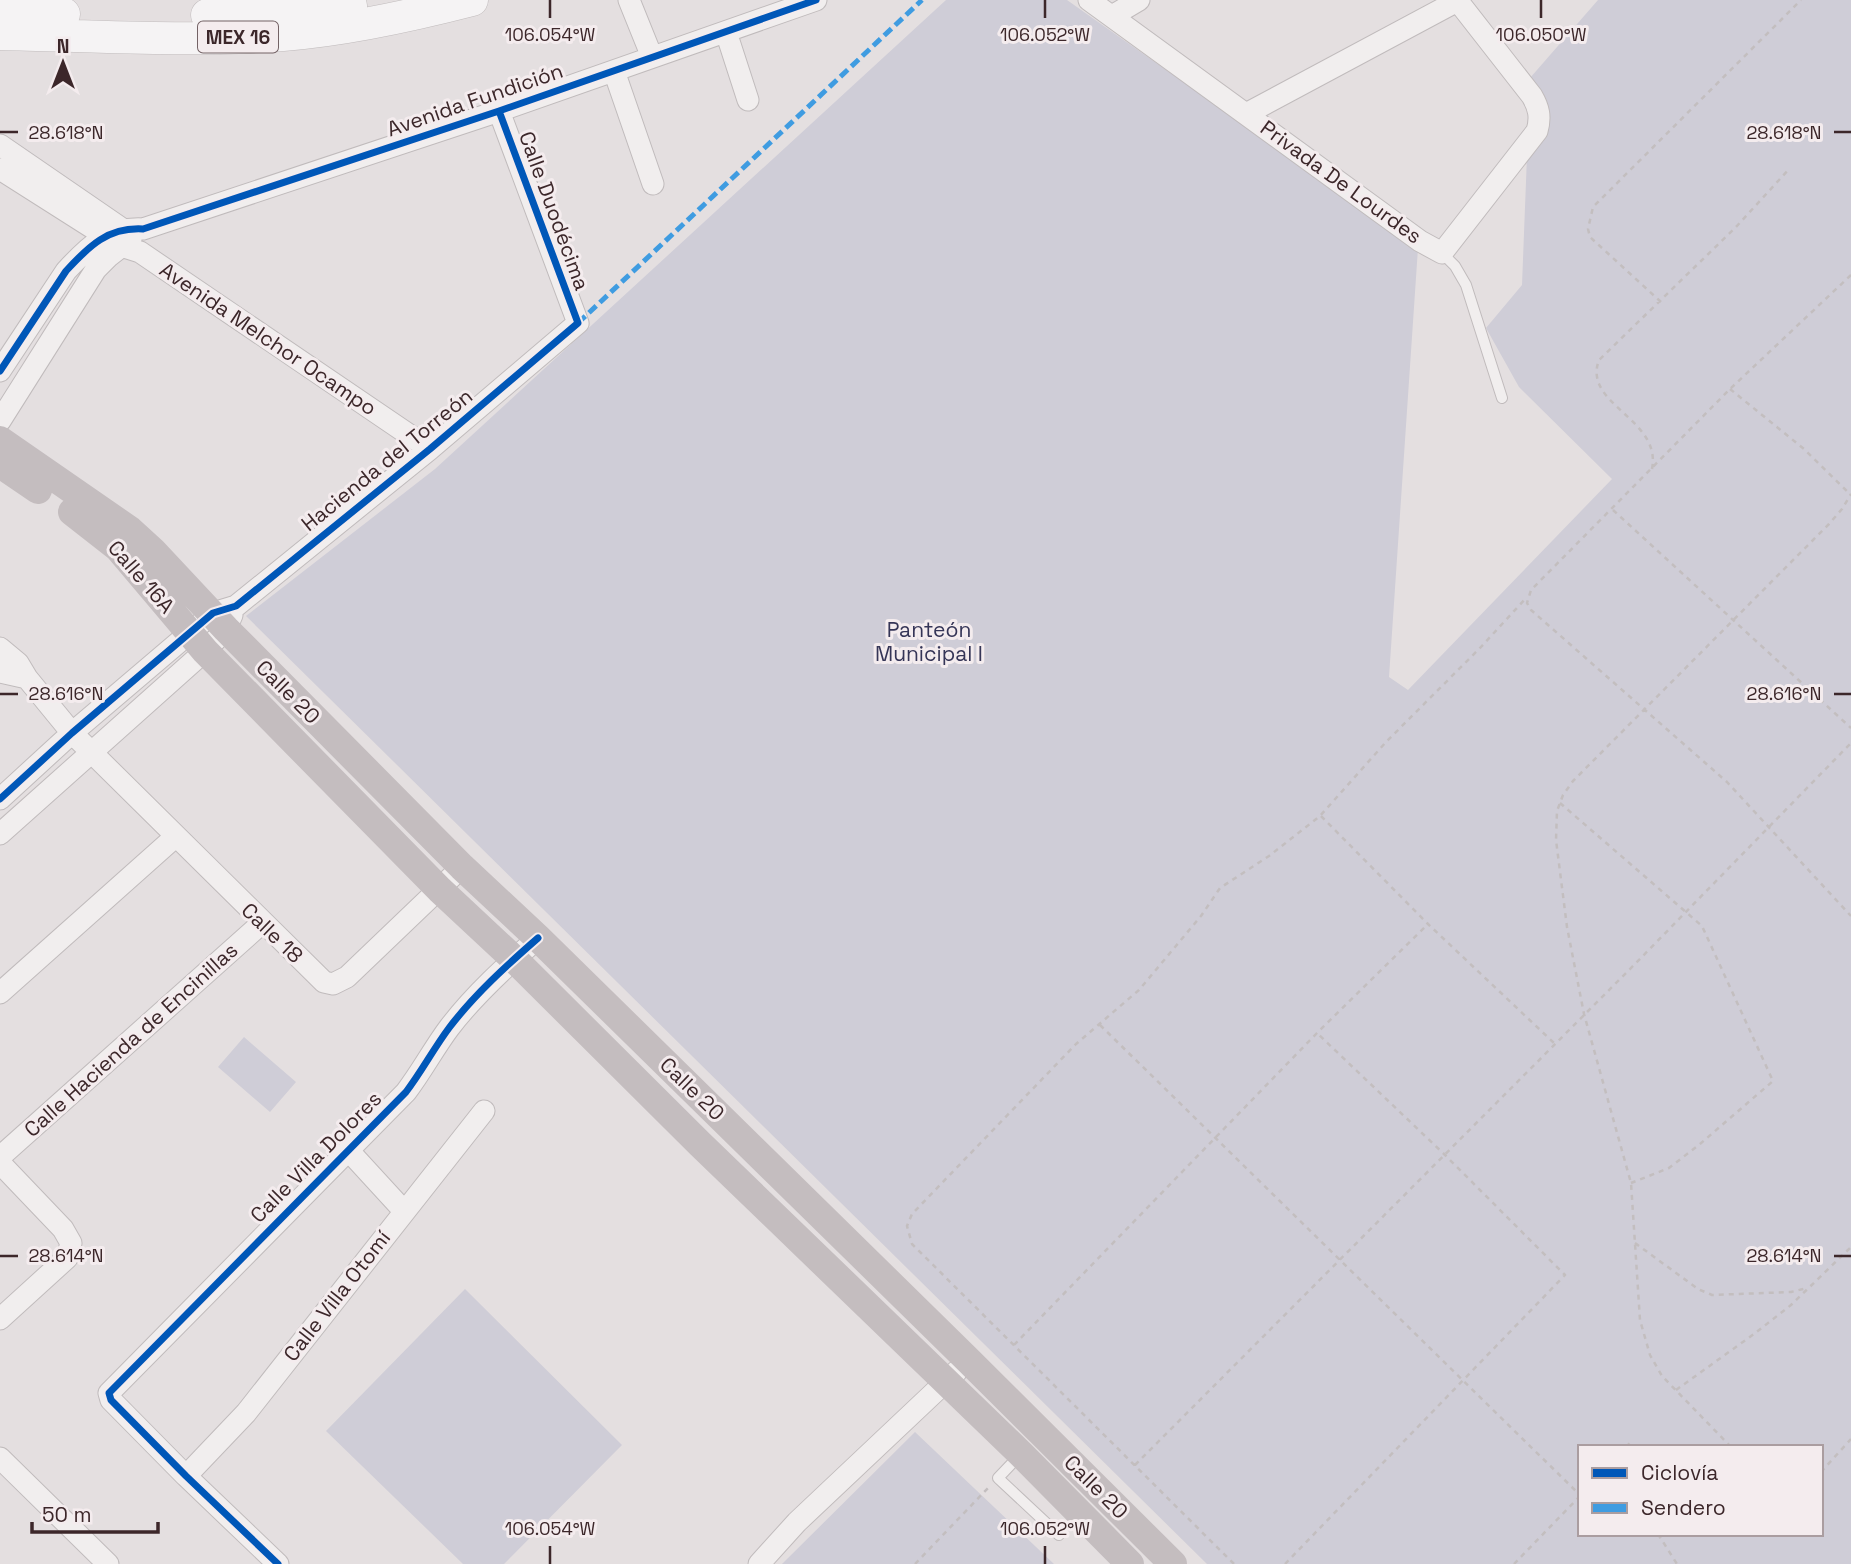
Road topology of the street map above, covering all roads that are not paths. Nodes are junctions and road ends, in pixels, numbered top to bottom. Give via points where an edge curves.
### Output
1 (380, 0) edge
2 (472, 0) edge
3 (629, 0) edge
4 (816, 0) edge
5 (1089, 0) edge
6 (1139, 0) edge
7 (1458, 0) edge
8 (0, 12) edge
9 (1112, 16) junction
10 (726, 32) junction
11 (0, 34) edge
12 (652, 57) junction
13 (614, 71) junction
14 (748, 100) dead end
15 (499, 111) junction
16 (1246, 114) junction
17 (0, 145) edge
18 (0, 169) edge
19 (653, 184) dead end
20 (128, 238) junction
21 (1442, 253) junction
22 (578, 323) joint
23 (0, 371) edge
24 (1502, 398) dead end
25 (0, 421) edge
26 (0, 440) edge
27 (430, 449) junction
28 (0, 464) edge
29 (225, 616) junction
30 (197, 643) junction
31 (0, 648) edge
32 (0, 672) edge
33 (27, 678) junction
34 (72, 733) junction
35 (92, 752) junction
36 (353, 757) junction
37 (330, 779) junction
38 (0, 799) edge
39 (0, 834) edge
40 (175, 837) junction
41 (462, 867) junction
42 (440, 890) junction
43 (262, 923) junction
44 (538, 938) junction
45 (514, 959) junction
46 (0, 993) edge
47 (484, 1111) dead end
48 (348, 1150) junction
49 (761, 1156) junction
50 (0, 1157) edge
51 (0, 1163) edge
52 (736, 1178) junction
53 (404, 1211) junction
54 (0, 1319) edge
55 (968, 1360) junction
56 (946, 1383) junction
57 (1021, 1454) junction
58 (0, 1458) edge
59 (186, 1476) junction
60 (1106, 1497) junction
61 (1084, 1518) junction
62 (1059, 1535) dead end
63 (266, 1560) edge
64 (108, 1564) edge
65 (759, 1564) edge
66 (1130, 1564) edge
67 (1173, 1564) edge

1 - 8 main road, MEX 16 via 337,8 236,15
2 - 11 main road, MEX 16 via 338,29 282,35
3 - 12 street
4 - 10 street, Avenida Fundición
5 - 9 street, Privada De Lourdes
6 - 9 street
7 - 16 street
7 - 21 street, Privada De Lourdes via 1532,96 1539,122 1538,131
9 - 16 street, Privada De Lourdes
10 - 12 street, Avenida Fundición
10 - 14 street
12 - 13 street, Avenida Fundición
13 - 15 street, Avenida Fundición
13 - 19 street
15 - 20 street, Avenida Fundición
15 - 22 street, Calle Duodécima
16 - 21 street, Privada De Lourdes
17 - 20 street, Avenida Melchor Ocampo
18 - 20 street, Avenida Melchor Ocampo
20 - 23 street via 78,258
20 - 25 street via 96,269
20 - 27 street, Avenida Melchor Ocampo
21 - 24 lane via 1466,285
22 - 27 street, Hacienda del Torreón
26 - 29 main road, Calle 16A via 130,530
27 - 29 street, Hacienda del Torreón
28 - 30 main road, Calle 16A via 118,548
29 - 30 street, Hacienda del Torreón
29 - 36 main road, Calle 20
30 - 34 street
30 - 35 street
30 - 37 main road, Calle 20
31 - 33 street, Calle 18
32 - 33 street
33 - 34 street, Calle 18
34 - 35 street, Calle 18
34 - 38 street
35 - 39 street
35 - 40 street, Calle 18
36 - 37 main road
36 - 41 main road, Calle 20
37 - 42 main road, Calle 20
40 - 43 street, Calle 18
40 - 46 street
41 - 42 street, Calle 18
41 - 44 main road, Calle 20
42 - 43 street, Calle 18 via 347,977 332,984 316,976
42 - 45 main road, Calle 20
43 - 50 street, Calle Hacienda de Encinillas
44 - 45 street, Calle Villa Dolores
44 - 49 main road, Calle 20
45 - 48 street, Calle Villa Dolores via 450,1027 406,1092
45 - 52 main road, Calle 20
47 - 53 street, Calle Villa Otomí
48 - 53 street
48 - 59 street, Calle Villa Dolores via 109,1393
49 - 52 main road
49 - 55 main road, Calle 20
51 - 54 street via 71,1243 67,1258
52 - 56 main road, Calle 20
53 - 59 street, Calle Villa Otomí via 246,1413
55 - 56 street
55 - 60 main road, Calle 20
56 - 57 main road, Calle 20
56 - 65 street via 797,1522
57 - 61 main road, Calle 20
57 - 62 lane via 998,1478
58 - 64 street
59 - 63 street
60 - 61 main road
60 - 67 main road, Calle 20
61 - 66 main road, Calle 20

